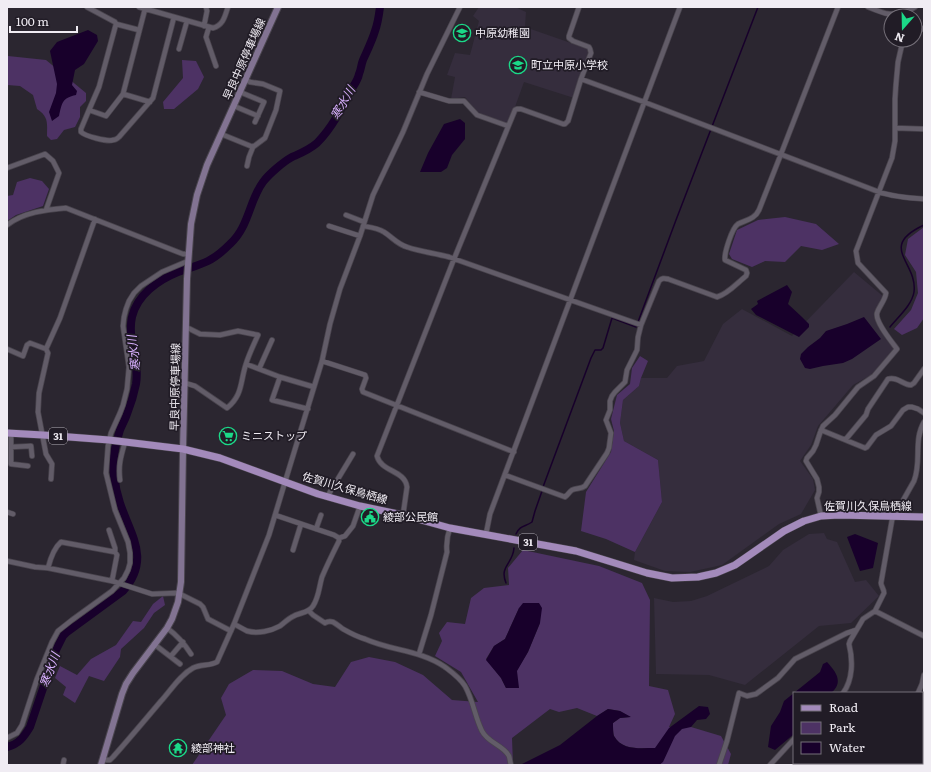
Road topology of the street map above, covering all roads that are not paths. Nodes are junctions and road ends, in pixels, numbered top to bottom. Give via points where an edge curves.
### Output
1 (87, 7) edge
2 (139, 7) edge
3 (206, 7) edge
4 (228, 7) edge
5 (278, 7) edge
6 (460, 7) edge
7 (579, 7) edge
8 (680, 7) edge
9 (838, 7) edge
10 (868, 7) edge
11 (145, 9) junction
12 (883, 12) edge
13 (174, 17) junction
14 (187, 21) junction
15 (116, 24) junction
16 (206, 26) junction
17 (139, 30) junction
18 (902, 48) edge
19 (179, 49) dead end
20 (216, 66) dead end
21 (581, 79) junction
22 (246, 80) junction
23 (240, 92) junction
24 (419, 92) junction
25 (123, 94) junction
26 (150, 102) junction
27 (644, 102) junction
28 (234, 106) junction
29 (89, 110) junction
30 (258, 116) junction
31 (255, 122) dead end
32 (508, 126) junction
33 (895, 128) junction
34 (924, 129) edge
35 (221, 134) junction
36 (252, 147) junction
37 (781, 154) junction
38 (247, 166) dead end
39 (7, 168) edge
40 (879, 192) junction
41 (924, 199) edge
42 (46, 210) junction
43 (346, 215) dead end
44 (95, 219) junction
45 (363, 224) junction
46 (7, 225) edge
47 (329, 226) dead end
48 (360, 236) junction
49 (189, 254) junction
50 (454, 259) junction
51 (188, 261) junction
52 (571, 299) junction
53 (641, 325) junction
54 (186, 327) junction
55 (272, 340) dead end
56 (7, 350) edge
57 (46, 350) junction
58 (322, 361) junction
59 (246, 364) junction
60 (259, 369) junction
61 (924, 369) edge
62 (280, 377) junction
63 (185, 383) junction
64 (314, 387) junction
65 (397, 406) junction
66 (308, 409) junction
67 (924, 413) edge
68 (924, 422) edge
69 (821, 430) junction
70 (9, 434) edge
71 (43, 434) junction
72 (843, 439) junction
73 (109, 440) junction
74 (125, 442) junction
75 (11, 447) junction
76 (183, 448) junction
77 (514, 452) junction
78 (353, 454) dead end
79 (32, 456) dead end
80 (28, 466) dead end
81 (505, 474) junction
82 (51, 479) dead end
83 (120, 480) dead end
84 (285, 482) junction
85 (327, 497) junction
86 (360, 506) junction
87 (7, 512) edge
88 (12, 514) dead end
89 (321, 514) dead end
90 (275, 515) junction
91 (403, 515) junction
92 (821, 516) junction
93 (895, 516) junction
94 (924, 517) edge
95 (301, 524) junction
96 (450, 528) junction
97 (316, 529) junction
98 (109, 530) dead end
99 (486, 534) junction
100 (339, 538) junction
101 (293, 550) dead end
102 (114, 552) junction
103 (7, 562) edge
104 (48, 568) junction
105 (112, 581) junction
106 (120, 583) junction
107 (180, 594) junction
108 (309, 611) junction
109 (875, 611) junction
110 (234, 624) junction
111 (167, 628) junction
112 (856, 630) junction
113 (231, 631) junction
114 (924, 636) edge
115 (184, 642) junction
116 (154, 644) junction
117 (191, 654) dead end
118 (419, 654) junction
119 (170, 656) junction
120 (180, 664) dead end
121 (924, 675) edge
122 (844, 692) edge
123 (918, 692) edge
124 (7, 738) edge
125 (793, 740) edge
126 (102, 762) edge
127 (511, 765) edge
128 (719, 765) edge
129 (770, 765) edge

1 - 15 street
2 - 11 street
3 - 16 street
4 - 16 street via 221,24 217,27
5 - 22 main road, 早良中原停車場線
6 - 24 street
7 - 21 street via 569,38 591,50
8 - 27 street
9 - 37 street
10 - 12 street
11 - 13 street
11 - 17 street
13 - 14 street
13 - 26 street
14 - 16 street
14 - 19 street
15 - 17 street
15 - 29 street via 99,87
16 - 20 street via 206,37
17 - 25 street
18 - 33 street via 896,84
21 - 27 street
21 - 32 street via 567,123 563,124 517,109
22 - 23 main road, 早良中原停車場線
22 - 36 street via 280,91 265,138
23 - 28 main road, 早良中原停車場線
23 - 30 street via 264,102
24 - 32 street via 449,102 464,101 478,115
24 - 45 street
25 - 26 street
25 - 29 street via 106,116
26 - 29 street via 119,137 110,141 81,132
27 - 37 street
27 - 52 street
28 - 30 street
28 - 35 main road, 早良中原停車場線
30 - 31 street
32 - 50 street
33 - 34 street
33 - 40 street via 892,158
35 - 36 street
35 - 49 main road, 早良中原停車場線 via 197,195 191,224
36 - 38 street
37 - 40 street
37 - 53 street via 757,214 734,228 726,252 725,260 746,270 746,276 726,293 717,297 668,279 661,279
39 - 42 street via 45,154 53,161 59,173
40 - 41 street
40 - 69 street via 856,251 858,263 886,293 877,314 878,321 897,349 874,376 858,387
42 - 44 street via 66,208
42 - 46 street via 31,213
43 - 45 street
44 - 49 street via 183,254
44 - 57 street
45 - 48 street
45 - 50 street via 381,230 406,247
47 - 48 street
48 - 58 street via 340,289
49 - 51 main road, 早良中原停車場線
50 - 52 street
50 - 65 street
51 - 54 main road, 早良中原停車場線
51 - 73 street via 162,272 141,286 128,305 123,326 129,367 127,389
52 - 53 street
52 - 77 street
53 - 81 street via 637,350 627,370 626,382 614,392 610,401 606,420 611,434 609,448 585,486 570,491 565,497
54 - 59 street via 200,334 220,335 238,331 258,335
54 - 63 main road, 早良中原停車場線
55 - 60 street
56 - 57 street via 23,356 30,343
57 - 71 street via 48,353 39,393 38,412
58 - 64 street
58 - 65 street via 365,375 363,392
59 - 60 street
59 - 63 street via 240,391 227,408 195,386
60 - 62 street
61 - 72 street via 911,385 896,378 888,379 866,415 846,439
62 - 64 street
62 - 66 street via 272,400
63 - 76 main road, 早良中原停車場線
64 - 66 street
65 - 77 street
65 - 91 street via 377,459 382,466 399,474 406,482
66 - 84 street
67 - 72 street via 908,407 891,426 876,435 867,447 862,448
68 - 93 street via 918,440 917,475
69 - 72 street
69 - 92 street via 816,445 806,461 819,487 817,498
70 - 71 main road, 佐賀川久保鳥栖線 / 31
70 - 75 street
71 - 73 main road, 佐賀川久保鳥栖線 / 31
71 - 82 street via 46,454 52,464
73 - 74 main road, 佐賀川久保鳥栖線 / 31
73 - 106 street via 106,473 130,553 128,570
74 - 76 main road, 佐賀川久保鳥栖線 / 31
74 - 83 street via 120,461
75 - 79 street via 31,446
75 - 80 street via 12,464
76 - 84 main road, 佐賀川久保鳥栖線 / 31 via 220,458
76 - 107 main road, 早良中原停車場線
77 - 81 street
78 - 85 street
81 - 99 street via 490,514
84 - 85 main road, 佐賀川久保鳥栖線 / 31
84 - 90 street
85 - 86 main road, 佐賀川久保鳥栖線 / 31
86 - 91 main road, 佐賀川久保鳥栖線 / 31
86 - 100 street via 353,526 345,536
87 - 88 street
89 - 97 street
90 - 95 street
90 - 110 street
91 - 96 main road, 佐賀川久保鳥栖線 / 31
92 - 93 main road, 佐賀川久保鳥栖線 / 31
92 - 99 main road, 佐賀川久保鳥栖線 / 31 via 784,531 735,565 698,577 672,578 647,573 576,551
93 - 94 main road, 佐賀川久保鳥栖線 / 31
93 - 109 street via 892,520 881,583 884,593
95 - 97 street
95 - 101 street
96 - 99 main road, 佐賀川久保鳥栖線 / 31
96 - 118 street via 447,552
97 - 100 street
98 - 102 street
100 - 108 street via 314,606
102 - 104 street via 60,542
102 - 105 street via 117,555
103 - 104 street
104 - 105 street
105 - 106 street
106 - 107 street via 152,594
106 - 124 street via 58,632 37,679 22,725 17,733
107 - 111 main road, 早良中原停車場線 via 176,611
107 - 113 street via 200,604 208,619
108 - 110 street via 298,614 281,626 265,632 247,631
108 - 118 street via 324,622 334,622 365,640
109 - 112 street via 863,619
109 - 114 street
110 - 113 street
111 - 115 street
111 - 116 main road, 早良中原停車場線
112 - 122 street via 849,644 850,682
112 - 128 street via 795,659 778,678 756,694 747,696 739,693
113 - 126 street via 217,662 213,665 195,667 188,672 113,757
115 - 117 street
115 - 119 street
116 - 119 street
116 - 126 main road, 早良中原停車場線 via 126,684
118 - 127 street via 457,676 466,688 486,737 502,748
119 - 120 street
121 - 123 street
125 - 129 street

